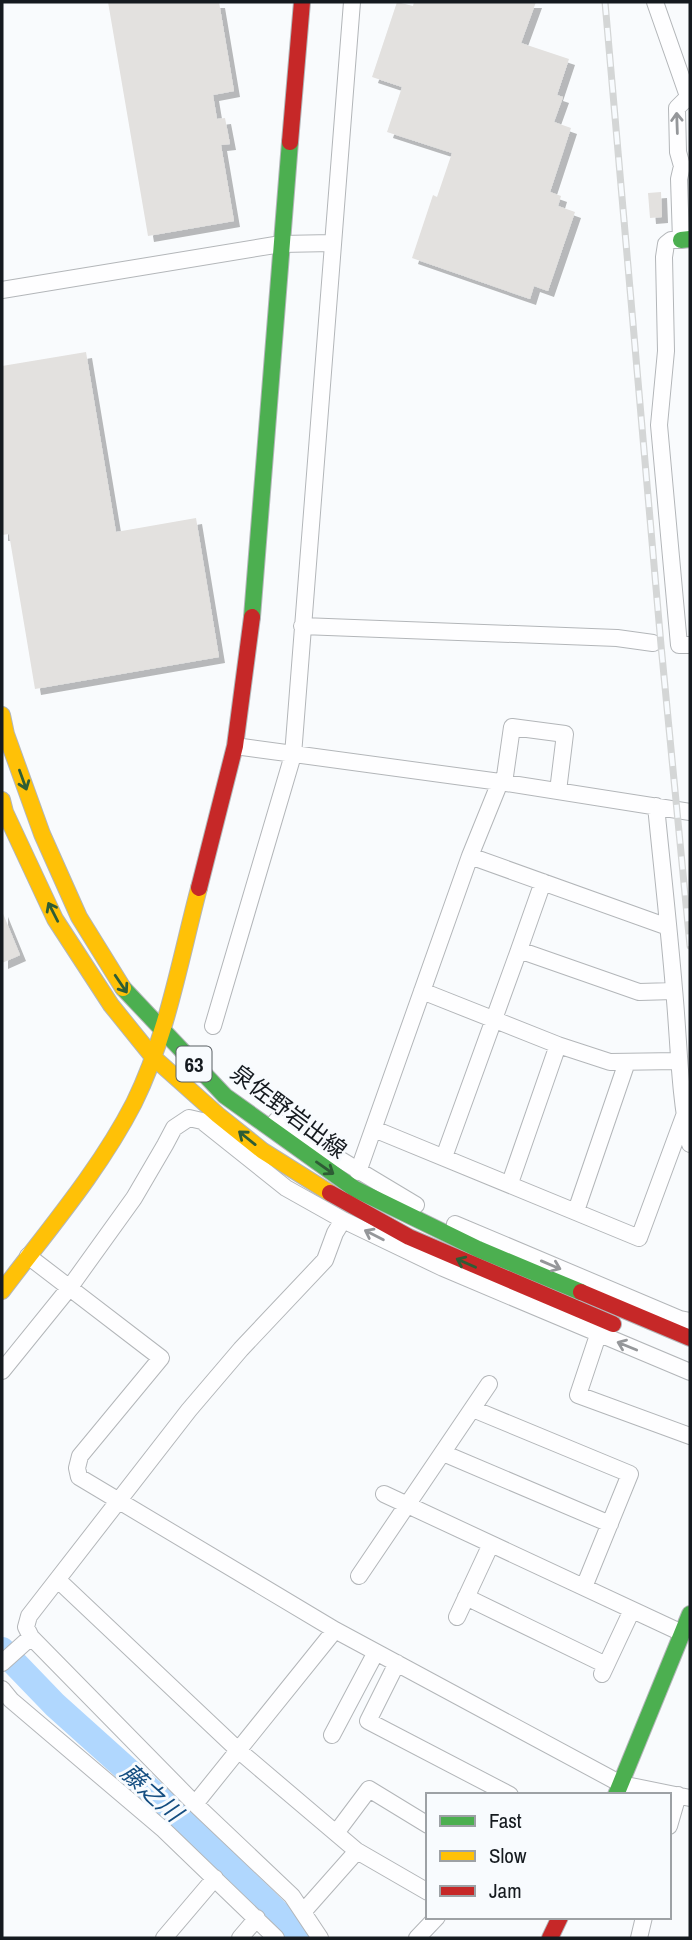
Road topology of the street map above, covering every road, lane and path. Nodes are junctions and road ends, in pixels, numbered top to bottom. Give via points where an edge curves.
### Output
1 (302, 2) edge
2 (352, 2) edge
3 (655, 2) edge
4 (689, 99) edge
5 (686, 239) edge
6 (332, 243) junction
7 (281, 244) junction
8 (2, 289) edge
9 (302, 625) junction
10 (653, 643) dead end
11 (690, 645) edge
12 (2, 715) edge
13 (235, 746) junction
14 (293, 755) junction
15 (500, 782) junction
16 (558, 791) junction
17 (2, 800) edge
18 (656, 806) junction
19 (690, 811) edge
20 (470, 856) junction
21 (543, 882) junction
22 (668, 927) junction
23 (519, 950) junction
24 (422, 991) junction
25 (674, 991) junction
26 (494, 1019) junction
27 (213, 1026) dead end
28 (162, 1032) junction
29 (558, 1045) junction
30 (153, 1056) junction
31 (678, 1061) junction
32 (627, 1062) junction
33 (211, 1082) junction
34 (684, 1116) junction
35 (374, 1129) junction
36 (690, 1144) edge
37 (444, 1157) junction
38 (358, 1172) junction
39 (510, 1183) junction
40 (576, 1211) junction
41 (343, 1220) junction
42 (28, 1256) junction
43 (70, 1287) junction
44 (2, 1291) edge
45 (690, 1321) edge
46 (598, 1335) junction
47 (690, 1338) edge
48 (690, 1355) edge
49 (2, 1371) edge
50 (690, 1372) edge
51 (489, 1384) dead end
52 (473, 1409) junction
53 (690, 1436) edge
54 (443, 1452) junction
55 (384, 1494) dead end
56 (119, 1503) junction
57 (407, 1505) junction
58 (610, 1524) junction
59 (491, 1544) junction
60 (359, 1576) dead end
61 (58, 1580) junction
62 (584, 1587) junction
63 (466, 1597) junction
64 (632, 1610) junction
65 (690, 1614) edge
66 (457, 1617) dead end
67 (335, 1630) junction
68 (682, 1633) junction
69 (28, 1640) junction
70 (376, 1652) junction
71 (2, 1663) edge
72 (397, 1663) junction
73 (2, 1689) edge
74 (332, 1735) dead end
75 (238, 1751) junction
76 (619, 1789) edge
77 (506, 1793) edge
78 (656, 1793) edge
79 (684, 1796) edge
80 (195, 1804) junction
81 (671, 1822) edge
82 (426, 1824) edge
83 (336, 1833) junction
84 (357, 1851) junction
85 (215, 1878) junction
86 (426, 1891) edge
87 (303, 1912) junction
88 (257, 1918) junction
89 (435, 1919) edge
90 (559, 1919) edge
91 (644, 1919) edge
92 (164, 1938) edge
93 (240, 1938) edge
94 (276, 1938) edge
95 (320, 1938) edge
96 (416, 1938) edge
97 (550, 1938) edge
98 (639, 1938) edge

1 - 7 main road
2 - 6 street
3 - 4 street
5 -> 4 street via 677,108
5 - 11 street via 666,244 664,257 666,351 659,425 679,645
6 - 7 street
6 - 9 street
7 - 8 street
7 - 13 main road via 250,641
9 - 10 street
9 - 14 street
12 -> 28 main road, 泉佐野岩出線 / 63 via 42,834 79,917 124,990
13 - 14 street
13 - 28 main road
14 - 15 street
14 - 27 street
15 - 16 street
15 - 16 street via 505,776 512,727 565,734
15 - 20 street
16 - 18 street
30 -> 17 main road, 泉佐野岩出線 / 63 via 111,1005 55,919
18 - 19 street
18 - 22 street
20 - 21 street
20 - 24 street
21 - 22 street
21 - 23 street
22 - 25 street
23 - 25 street via 639,992
23 - 26 street
24 - 26 street
24 - 35 street
25 - 31 street
26 - 29 street
26 - 37 street
28 - 30 main road
28 - 33 main road, 泉佐野岩出線 / 63
29 - 32 street via 610,1062
29 - 39 street
30 - 42 main road via 134,1102 96,1167
48 -> 30 main road, 泉佐野岩出線 / 63 via 528,1290 409,1237 346,1203 263,1151
31 - 32 street
31 - 34 street
32 - 40 street
33 - 38 street
33 -> 47 main road, 泉佐野岩出線 / 63 via 355,1189 425,1224
34 - 36 street
34 - 40 street via 639,1238
35 - 37 street
35 - 38 street
37 - 39 street
38 -> 45 street via 465,1229
39 - 40 street
41 - 43 street via 286,1188 202,1121 189,1118 174,1128 134,1198
46 -> 41 street
41 - 56 street via 325,1259 189,1410
42 - 43 street
42 - 44 main road
43 - 49 street
43 - 56 street via 161,1358 80,1456 76,1468 79,1477
50 -> 46 street
46 - 53 street via 578,1395
51 - 52 street
52 - 54 street
52 - 58 street via 630,1474
54 - 57 street
54 - 58 street
55 - 57 street
56 - 61 street
56 - 67 street
57 - 59 street
57 - 60 street
58 - 62 street
59 - 62 street
59 - 63 street
61 - 69 street via 29,1616
61 - 75 street
62 - 64 street
63 - 64 street via 604,1671
63 - 66 street
64 - 68 street
65 - 68 main road
67 - 70 street
67 - 75 street
68 - 76 main road
69 - 71 street
69 - 80 street
70 - 72 street
70 - 74 street
72 - 76 street
72 - 77 street via 368,1721
73 - 85 street
75 - 80 street
75 - 83 street
76 - 78 street
79 - 81 street
80 - 87 street via 292,1896
82 - 83 street via 369,1789
83 - 84 street
84 - 86 street
84 - 87 street
85 - 88 street
85 - 92 street
87 - 95 street
88 - 93 street
88 - 94 street
89 - 96 street
90 - 97 main road
91 - 98 street

